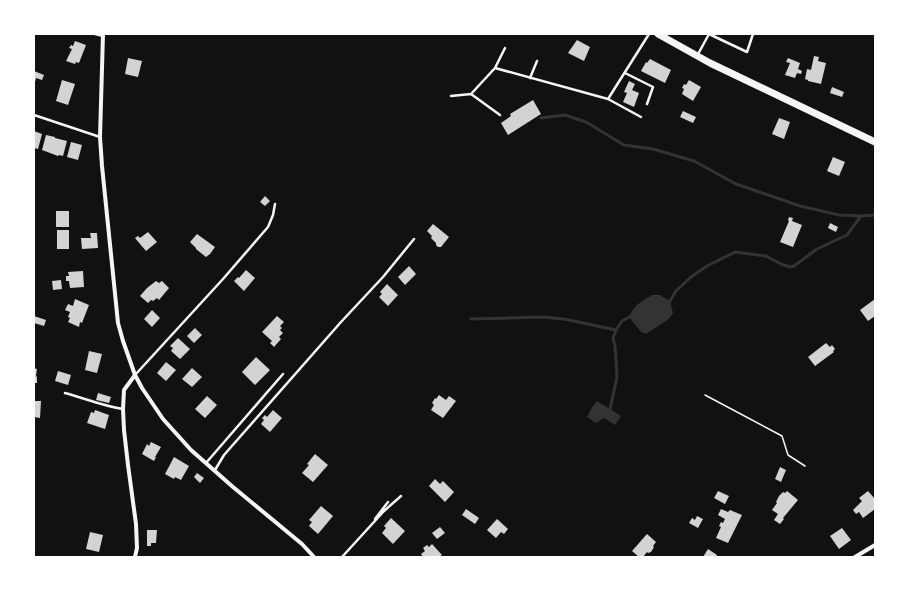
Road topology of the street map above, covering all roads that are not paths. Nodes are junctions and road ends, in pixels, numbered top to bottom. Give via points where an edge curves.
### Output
1 (95, 34) edge
2 (649, 34) edge
3 (658, 34) edge
4 (753, 34) edge
5 (103, 35) edge
6 (505, 48) dead end
7 (697, 56) junction
8 (537, 61) dead end
9 (495, 68) junction
10 (625, 73) junction
11 (530, 78) junction
12 (471, 94) junction
13 (451, 96) dead end
14 (608, 99) junction
15 (647, 104) dead end
16 (34, 115) edge
17 (500, 115) dead end
18 (641, 117) dead end
19 (100, 137) junction
20 (875, 142) edge
21 (275, 204) dead end
22 (414, 240) dead end
23 (135, 374) junction
24 (283, 374) dead end
25 (65, 393) dead end
26 (123, 409) junction
27 (206, 463) junction
28 (214, 471) junction
29 (401, 496) dead end
30 (388, 502) dead end
31 (368, 529) junction
32 (875, 545) edge
33 (134, 557) edge
34 (314, 557) edge
35 (342, 557) edge
36 (855, 557) edge

1 - 5 lane
2 - 10 lane
3 - 7 street
4 - 7 lane via 747,52 709,34
5 - 19 street
6 - 9 lane
7 - 20 street
8 - 11 lane
9 - 11 lane
9 - 12 lane
10 - 14 lane
10 - 15 lane via 654,87
11 - 14 lane
12 - 13 lane
12 - 17 lane
14 - 18 lane
16 - 19 lane
19 - 23 street via 118,323
21 - 23 lane via 268,227
22 - 28 lane via 224,455
23 - 26 street via 124,390
23 - 27 street via 163,419
24 - 27 lane
25 - 26 lane via 108,407
26 - 33 street via 136,524 137,548
27 - 28 street
28 - 34 street via 302,544
29 - 31 lane
30 - 31 lane
31 - 35 lane
32 - 36 street

